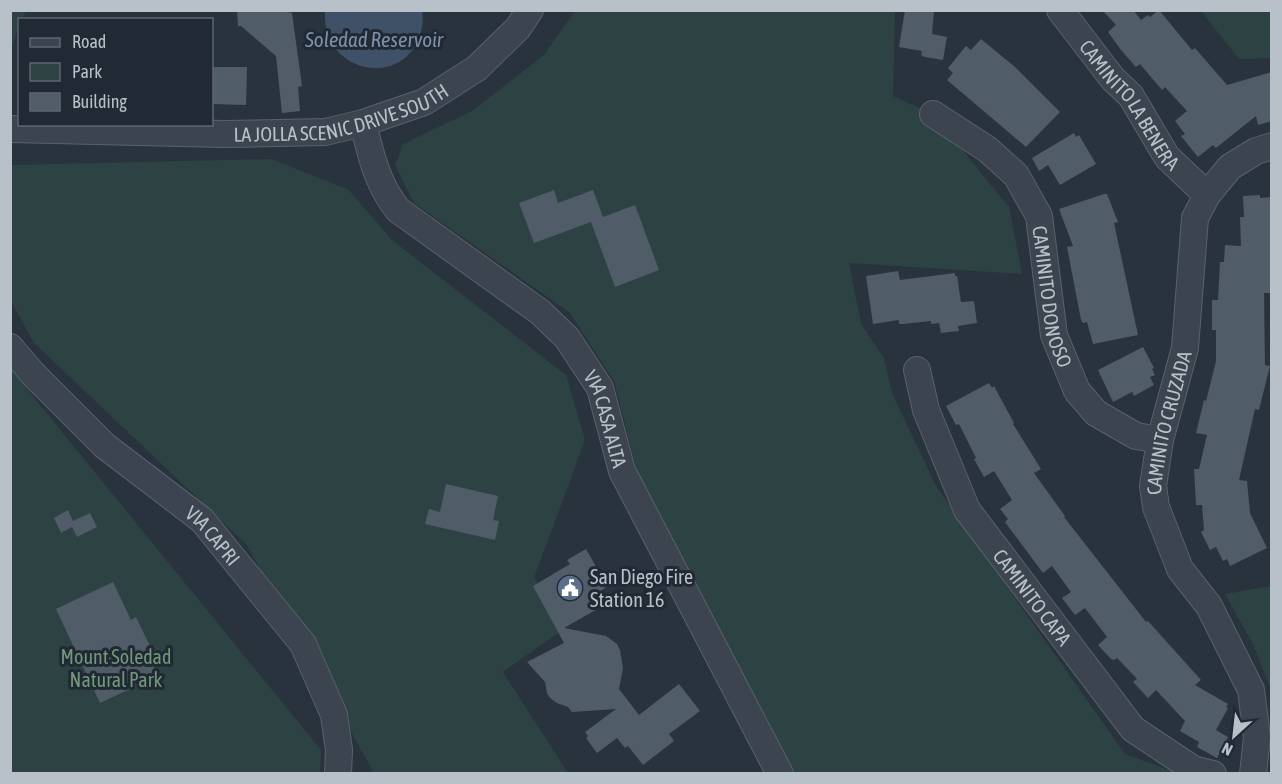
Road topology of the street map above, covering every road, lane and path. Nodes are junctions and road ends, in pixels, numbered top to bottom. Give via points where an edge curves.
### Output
1 (530, 10) edge
2 (1060, 10) edge
3 (933, 114) dead end
4 (363, 123) junction
5 (10, 129) edge
6 (1272, 146) edge
7 (1207, 195) junction
8 (10, 347) edge
9 (917, 370) dead end
10 (1160, 440) junction
11 (338, 774) edge
12 (780, 774) edge
13 (1213, 774) edge
14 (1253, 774) edge

1 - 4 street, LA JOLLA SCENIC DRIVE SOUTH via 518,28 477,68 424,102
2 - 7 street, CAMINITO LA BENERA via 1113,79 1131,96 1167,157
3 - 10 street, CAMINITO DONOSO via 987,149 1016,175 1039,216 1054,335 1077,391 1096,413 1136,436
4 - 5 street, LA JOLLA SCENIC DRIVE SOUTH via 325,132 225,134
4 - 12 street, VIA CASA ALTA via 373,166 398,210 540,312 567,338 600,388 622,471
6 - 7 street, CAMINITO CRUZADA via 1230,166
7 - 10 street, CAMINITO CRUZADA via 1195,218 1185,348
8 - 11 street, VIA CAPRI via 105,446 202,520 303,644 334,715
9 - 13 street, CAMINITO CAPA via 926,410 967,510 1133,729 1193,769
10 - 14 street, CAMINITO CRUZADA via 1153,486 1156,507 1180,569 1209,606 1251,690 1257,737

